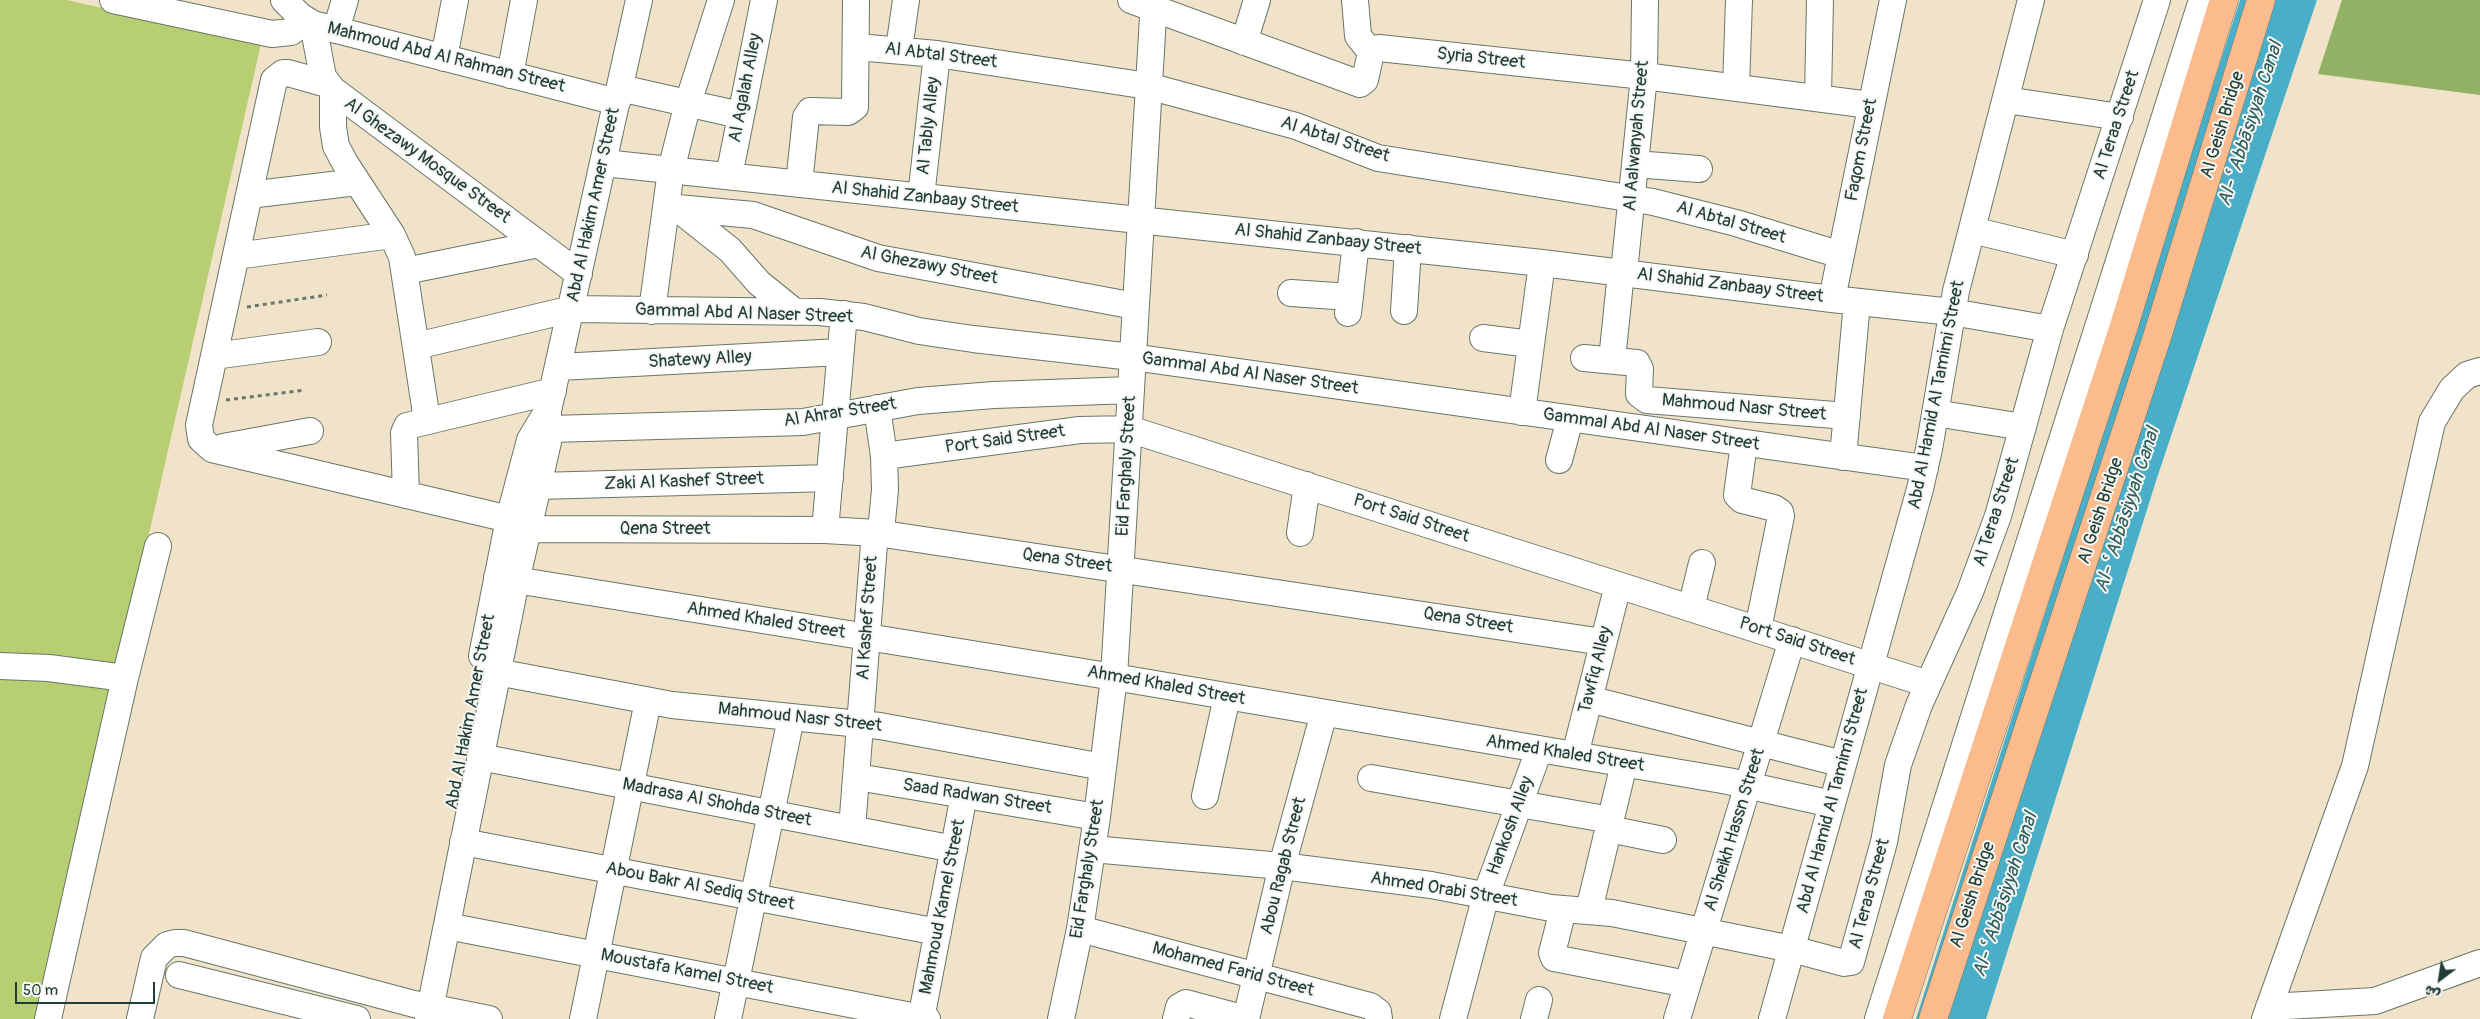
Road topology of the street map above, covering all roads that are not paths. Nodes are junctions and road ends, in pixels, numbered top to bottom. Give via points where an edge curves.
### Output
1 (113, 0) edge
2 (345, 0) edge
3 (455, 0) edge
4 (524, 0) edge
5 (639, 0) edge
6 (721, 0) edge
7 (764, 0) edge
8 (856, 0) edge
9 (906, 0) edge
10 (1258, 0) edge
11 (1355, 0) edge
12 (1645, 0) edge
13 (1739, 0) edge
14 (1820, 0) edge
15 (1893, 0) edge
16 (2031, 0) edge
17 (2202, 0) edge
18 (2224, 0) edge
19 (2261, 0) edge
20 (2151, 1) edge
21 (1146, 3) edge
22 (303, 13) edge
23 (1244, 42) junction
24 (857, 47) junction
25 (899, 49) junction
26 (1373, 50) junction
27 (937, 54) junction
28 (444, 58) junction
29 (510, 75) junction
30 (1644, 76) junction
31 (1148, 86) junction
32 (330, 87) junction
33 (1736, 88) junction
34 (618, 95) junction
35 (1818, 97) junction
36 (2006, 100) junction
37 (688, 103) junction
38 (1870, 105) junction
39 (740, 115) junction
40 (2120, 117) junction
41 (604, 163) junction
42 (1635, 164) junction
43 (1699, 169) dead end
44 (671, 170) junction
45 (729, 176) junction
46 (357, 182) junction
47 (799, 184) junction
48 (249, 195) junction
49 (921, 197) junction
50 (1631, 198) junction
51 (672, 207) junction
52 (1139, 221) junction
53 (1972, 230) junction
54 (392, 235) junction
55 (1356, 242) junction
56 (538, 244) junction
57 (1408, 248) junction
58 (1841, 255) junction
59 (2075, 255) junction
60 (236, 256) junction
61 (1542, 263) junction
62 (405, 271) junction
63 (1623, 272) junction
64 (580, 274) junction
65 (1291, 292) dead end
66 (1832, 299) junction
67 (1857, 302) junction
68 (1135, 306) junction
69 (572, 309) junction
70 (1404, 311) dead end
71 (652, 312) junction
72 (795, 312) junction
73 (1952, 312) junction
74 (844, 314) junction
75 (2050, 329) junction
76 (1483, 338) dead end
77 (318, 342) dead end
78 (1531, 344) junction
79 (416, 346) junction
80 (840, 352) junction
81 (214, 356) junction
82 (1132, 357) junction
83 (1584, 358) dead end
84 (1612, 360) junction
85 (2480, 372) edge
86 (1131, 390) junction
87 (553, 400) junction
88 (876, 408) junction
89 (1522, 412) junction
90 (1935, 412) junction
91 (1847, 416) junction
92 (835, 417) junction
93 (1570, 418) junction
94 (427, 420) junction
95 (2023, 427) junction
96 (1129, 429) junction
97 (310, 431) dead end
98 (1744, 443) junction
99 (212, 448) junction
100 (884, 456) junction
101 (1843, 457) junction
102 (1559, 460) dead end
103 (1926, 468) junction
104 (830, 478) junction
105 (1307, 485) junction
106 (538, 486) junction
107 (406, 495) junction
108 (518, 524) junction
109 (825, 530) junction
110 (1300, 532) dead end
111 (877, 533) junction
112 (158, 546) dead end
113 (1702, 563) dead end
114 (1122, 569) junction
115 (507, 579) junction
116 (1618, 585) junction
117 (1691, 608) junction
118 (1758, 629) junction
119 (867, 637) junction
120 (1792, 640) junction
121 (1603, 642) junction
122 (1870, 665) junction
123 (0, 666) edge
124 (497, 672) junction
125 (1114, 677) junction
126 (125, 678) junction
127 (1928, 684) junction
128 (1227, 697) junction
129 (1589, 699) junction
130 (648, 701) junction
131 (1324, 713) junction
132 (791, 718) junction
133 (860, 722) junction
134 (1760, 743) junction
135 (1538, 750) junction
136 (1575, 756) junction
137 (480, 757) junction
138 (1624, 764) junction
139 (1843, 764) junction
140 (1103, 768) junction
141 (857, 777) junction
142 (1371, 778) dead end
143 (1749, 785) junction
144 (631, 786) junction
145 (964, 795) junction
146 (1205, 796) dead end
147 (1519, 804) junction
148 (1832, 804) junction
149 (771, 814) junction
150 (1097, 817) junction
151 (1610, 825) junction
152 (852, 829) junction
153 (1663, 840) dead end
154 (463, 842) junction
155 (954, 849) junction
156 (1092, 849) junction
157 (1282, 866) junction
158 (614, 870) junction
159 (1486, 895) junction
160 (753, 897) junction
161 (1563, 910) junction
162 (1589, 910) junction
163 (447, 926) junction
164 (1080, 930) junction
165 (1704, 931) junction
166 (938, 932) junction
167 (1792, 949) junction
168 (596, 955) junction
169 (2480, 963) edge
170 (179, 975) dead end
171 (1257, 976) junction
172 (736, 982) junction
173 (1687, 984) junction
174 (273, 1009) edge
175 (2372, 1010) edge
176 (421, 1013) edge
177 (2267, 1013) edge
178 (48, 1019) edge
179 (140, 1019) edge
180 (356, 1019) edge
181 (489, 1019) edge
182 (583, 1019) edge
183 (728, 1019) edge
184 (923, 1019) edge
185 (1061, 1019) edge
186 (1176, 1019) edge
187 (1246, 1019) edge
188 (1379, 1019) edge
189 (1453, 1019) edge
190 (1676, 1019) edge
191 (1772, 1019) edge
192 (1878, 1019) edge
193 (1898, 1019) edge
194 (1933, 1019) edge

1 - 22 street via 272,34 291,32
2 - 22 street
3 - 28 street
4 - 29 street
5 - 34 street, Abd Al Hakim Amer Street
6 - 37 street
7 - 39 street, Al Agalah Alley
8 - 24 street
9 - 25 street
10 - 23 street
11 - 26 street via 1358,36
12 - 30 street, Al Aalwanyah Street
13 - 33 street
14 - 35 street
15 - 38 street, Faqom Street
16 - 36 street, Abd Al Hamid Al Tamimi Street
17 - 192 street
18 - 193 main road, Al Geish Bridge via 2124,326
19 - 194 main road, Al Geish Bridge via 2152,353
20 - 40 street, Al Teraa Street
21 - 23 street
21 - 31 street, Eid Farghaly Street
22 - 28 street, Mahmoud Abd Al Rahman Street
22 - 32 street, Al Ghezawy Mosque Street via 323,77
23 - 26 street via 1360,84 1365,80
24 - 25 street, Al Abtal Street
24 - 47 street via 855,107 848,112 810,112 806,116
25 - 27 street, Al Abtal Street
26 - 30 street, Syria Street via 1379,48
27 - 31 street, Al Abtal Street
27 - 49 street, Al Tably Alley
28 - 29 street, Mahmoud Abd Al Rahman Street
29 - 34 street, Mahmoud Abd Al Rahman Street
30 - 33 street, Syria Street
30 - 42 street, Al Aalwanyah Street
31 - 50 street, Al Abtal Street via 1296,126 1378,158
31 - 52 street, Eid Farghaly Street
32 - 46 street via 336,146
32 - 48 street via 288,73 274,80
32 - 56 street, Al Ghezawy Mosque Street
33 - 35 street, Syria Street
34 - 37 street, Mahmoud Abd Al Rahman Street
34 - 41 street, Abd Al Hakim Amer Street
35 - 38 street, Syria Street
36 - 40 street
36 - 53 street, Abd Al Hamid Al Tamimi Street
37 - 39 street, Mahmoud Abd Al Rahman Street
37 - 44 street
38 - 58 street, Faqom Street
39 - 45 street, Al Agalah Alley
40 - 59 street, Al Teraa Street
41 - 44 street, Al Shahid Zanbaay Street
41 - 64 street, Abd Al Hakim Amer Street
42 - 43 street
42 - 50 street, Al Aalwanyah Street
44 - 45 street, Al Shahid Zanbaay Street
44 - 51 street
45 - 47 street, Al Shahid Zanbaay Street
46 - 48 street
46 - 54 street
47 - 49 street, Al Shahid Zanbaay Street
48 - 60 street
49 - 52 street, Al Shahid Zanbaay Street
50 - 58 street, Al Abtal Street via 1727,220
50 - 63 street, Al Aalwanyah Street
51 - 68 street, Al Ghezawy Street via 753,215 878,258
51 - 71 street
51 - 72 street via 730,250 759,283
52 - 55 street, Al Shahid Zanbaay Street
52 - 68 street, Eid Farghaly Street
53 - 59 street
53 - 73 street, Abd Al Hamid Al Tamimi Street
54 - 60 street
54 - 62 street
55 - 57 street, Al Shahid Zanbaay Street
55 - 65 street via 1349,305
56 - 62 street
56 - 64 street, Al Ghezawy Mosque Street
57 - 61 street, Al Shahid Zanbaay Street
57 - 70 street
58 - 66 street, Faqom Street
59 - 75 street, Al Teraa Street
60 - 81 street
61 - 63 street, Al Shahid Zanbaay Street
61 - 78 street
62 - 79 street
63 - 66 street, Al Shahid Zanbaay Street
63 - 84 street, Al Aalwanyah Street
64 - 69 street, Abd Al Hakim Amer Street
66 - 67 street, Al Shahid Zanbaay Street
67 - 73 street, Al Shahid Zanbaay Street
67 - 91 street
68 - 82 street, Eid Farghaly Street
69 - 71 street, Gammal Abd Al Naser Street
69 - 79 street, Gammal Abd Al Naser Street
69 - 87 street, Abd Al Hakim Amer Street
71 - 72 street, Gammal Abd Al Naser Street
72 - 74 street, Gammal Abd Al Naser Street
73 - 75 street, Al Shahid Zanbaay Street
73 - 90 street, Abd Al Hamid Al Tamimi Street
74 - 80 street
74 - 82 street, Gammal Abd Al Naser Street via 973,339
75 - 95 street, Al Teraa Street
76 - 78 street
77 - 81 street
78 - 89 street
79 - 94 street
80 - 87 street, Shatewy Alley
80 - 92 street
81 - 99 street via 199,432 201,439
82 - 86 street, Eid Farghaly Street
82 - 89 street, Gammal Abd Al Naser Street
83 - 84 street, Mahmoud Nasr Street
84 - 91 street, Mahmoud Nasr Street via 1634,362 1640,366 1639,394 1647,400
85 - 177 street via 2467,375 2452,388 2432,422 2355,766
86 - 88 street, Al Ahrar Street via 994,395
86 - 96 street, Eid Farghaly Street
87 - 92 street, Al Ahrar Street via 784,423
87 - 94 street
87 - 106 street, Abd Al Hakim Amer Street
87 - 108 street, Abd Al Hakim Amer Street via 530,440
88 - 92 street, Al Ahrar Street
88 - 100 street, Al Kashef Street
89 - 93 street, Gammal Abd Al Naser Street
90 - 95 street
90 - 103 street, Abd Al Hamid Al Tamimi Street
91 - 101 street
92 - 104 street
93 - 98 street, Gammal Abd Al Naser Street
93 - 102 street
94 - 107 street via 411,423 404,429
95 - 127 street, Al Teraa Street via 1985,555
96 - 100 street, Port Said Street via 1080,430
96 - 105 street, Port Said Street
96 - 114 street, Eid Farghaly Street
97 - 99 street
98 - 101 street, Gammal Abd Al Naser Street
98 - 118 street via 1737,495 1742,500 1774,508 1781,516
99 - 107 street, Qena Street
100 - 111 street, Al Kashef Street via 883,515
101 - 103 street, Gammal Abd Al Naser Street
103 - 122 street, Abd Al Hamid Al Tamimi Street
104 - 106 street, Zaki Al Kashef Street
104 - 109 street
105 - 110 street
105 - 116 street, Port Said Street
106 - 108 street, Abd Al Hakim Amer Street
107 - 108 street, Qena Street
108 - 109 street, Qena Street
108 - 115 street, Abd Al Hakim Amer Street
109 - 111 street, Qena Street
111 - 114 street, Qena Street
111 - 119 street, Al Kashef Street
112 - 126 street
113 - 117 street
114 - 121 street, Qena Street
114 - 125 street, Eid Farghaly Street
115 - 119 street, Ahmed Khaled Street
115 - 124 street, Abd Al Hakim Amer Street
115 - 176 street, Abd Al Hakim Amer Street
116 - 117 street, Port Said Street
116 - 121 street, Tawfiq Alley
117 - 118 street, Port Said Street
118 - 120 street, Port Said Street
119 - 125 street, Ahmed Khaled Street
119 - 133 street, Al Kashef Street
120 - 122 street, Port Said Street
120 - 134 street, Al Sheikh Hassn Street
121 - 129 street, Tawfiq Alley
122 - 127 street, Port Said Street
122 - 139 street, Abd Al Hamid Al Tamimi Street
123 - 126 street via 49,668
124 - 130 street, Mahmoud Nasr Street
124 - 137 street, Abd Al Hakim Amer Street
125 - 128 street, Ahmed Khaled Street
125 - 140 street, Eid Farghaly Street
126 - 178 street
127 - 167 street, Al Teraa Street via 1896,773 1884,842 1851,962
128 - 131 street, Ahmed Khaled Street
128 - 146 street
129 - 134 street
129 - 136 street, Tawfiq Alley
130 - 132 street, Mahmoud Nasr Street
130 - 144 street
131 - 135 street, Ahmed Khaled Street
131 - 157 street, Abou Ragab Street
132 - 133 street, Mahmoud Nasr Street
132 - 149 street
133 - 140 street, Mahmoud Nasr Street
133 - 141 street, Al Kashef Street
134 - 139 street
134 - 143 street, Al Sheikh Hassn Street
135 - 136 street, Ahmed Khaled Street
135 - 147 street, Hankosh Alley
136 - 138 street, Ahmed Khaled Street
137 - 144 street, Madrasa Al Shohda Street
137 - 154 street, Abd Al Hakim Amer Street
138 - 143 street, Ahmed Khaled Street
138 - 151 street
139 - 148 street, Abd Al Hamid Al Tamimi Street
140 - 150 street, Eid Farghaly Street
141 - 145 street, Saad Radwan Street
141 - 152 street, Al Kashef Street
142 - 147 street
143 - 148 street, Ahmed Khaled Street
143 - 165 street, Al Sheikh Hassn Street
144 - 149 street, Madrasa Al Shohda Street
144 - 158 street
145 - 150 street, Saad Radwan Street
145 - 155 street, Mahmoud Kamel Street
147 - 151 street
147 - 159 street, Hankosh Alley
148 - 167 street, Abd Al Hamid Al Tamimi Street
149 - 152 street, Madrasa Al Shohda Street
149 - 160 street
150 - 156 street, Eid Farghaly Street
151 - 153 street
151 - 162 street
152 - 155 street, Madrasa Al Shohda Street
154 - 158 street, Abou Bakr Al Sediq Street
154 - 163 street, Abd Al Hakim Amer Street
155 - 166 street, Mahmoud Kamel Street
156 - 157 street, Ahmed Orabi Street
156 - 164 street, Eid Farghaly Street
157 - 159 street, Ahmed Orabi Street
157 - 171 street, Abou Ragab Street
158 - 160 street, Abou Bakr Al Sediq Street
158 - 168 street
159 - 161 street, Ahmed Orabi Street
159 - 189 street, Hankosh Alley
160 - 166 street, Abou Bakr Al Sediq Street
160 - 172 street
161 - 162 street, Ahmed Orabi Street
161 - 173 street via 1552,953 1554,958
162 - 165 street, Ahmed Orabi Street
163 - 168 street, Moustafa Kamel Street
163 - 176 street, Abd Al Hakim Amer Street
164 - 171 street, Mohamed Farid Street
164 - 185 street, Eid Farghaly Street
165 - 167 street, Ahmed Orabi Street
165 - 173 street, Al Sheikh Hassn Street
166 - 184 street, Mahmoud Kamel Street
167 - 191 street, Abd Al Hamid Al Tamimi Street
168 - 172 street, Moustafa Kamel Street
168 - 182 street
169 - 175 street
170 - 174 street
171 - 187 street, Abou Ragab Street
171 - 188 street, Mohamed Farid Street via 1370,1006 1378,1012
172 - 183 street
172 - 184 street, Moustafa Kamel Street
173 - 190 street, Al Sheikh Hassn Street
174 - 180 street
175 - 177 street
176 - 179 street via 175,943 167,945 154,958
176 - 181 street
186 - 187 street via 1179,1007 1186,1003

